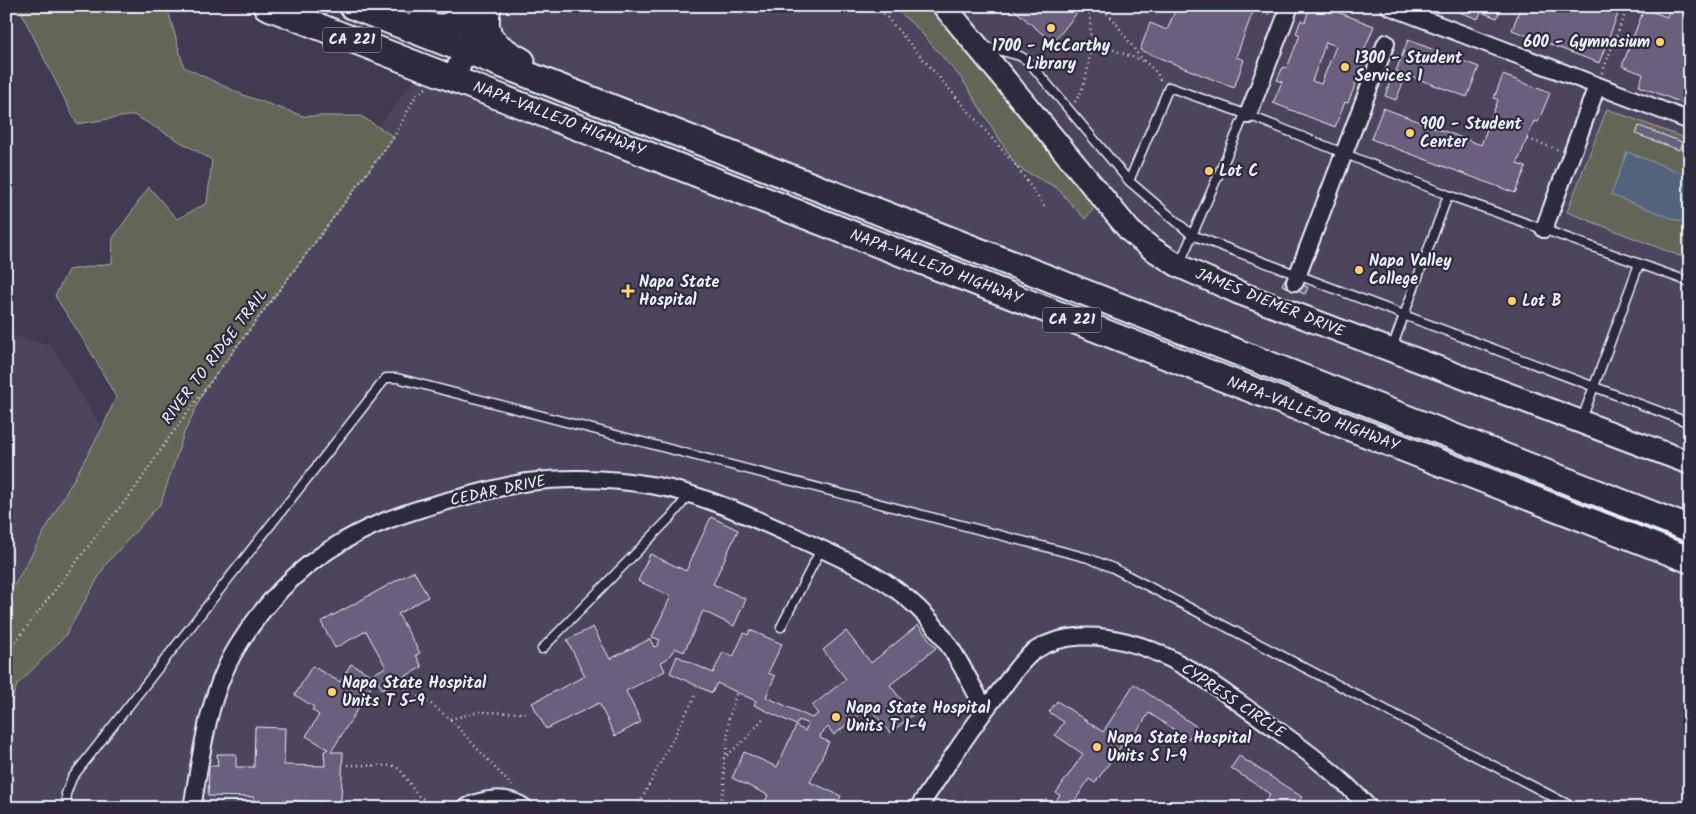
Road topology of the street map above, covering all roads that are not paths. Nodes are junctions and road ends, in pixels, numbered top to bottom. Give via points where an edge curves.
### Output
1 (266, 6) edge
2 (470, 6) edge
3 (482, 6) edge
4 (488, 6) edge
5 (944, 6) edge
6 (354, 7) edge
7 (1395, 7) edge
8 (1287, 13) edge
9 (1386, 43) dead end
10 (976, 45) junction
11 (466, 50) junction
12 (446, 76) junction
13 (1597, 86) junction
14 (562, 87) junction
15 (1246, 114) junction
16 (1690, 122) edge
17 (1345, 153) junction
18 (1129, 181) junction
19 (1448, 195) junction
20 (1544, 229) junction
21 (1192, 235) junction
22 (1639, 264) junction
23 (1179, 266) junction
24 (1296, 279) junction
25 (1690, 282) edge
26 (1404, 317) junction
27 (1392, 350) junction
28 (1594, 387) junction
29 (1581, 422) junction
30 (1690, 423) edge
31 (1690, 463) edge
32 (689, 495) junction
33 (1690, 529) edge
34 (821, 549) junction
35 (1690, 560) edge
36 (781, 627) dead end
37 (542, 650) dead end
38 (985, 710) junction
39 (68, 808) edge
40 (192, 808) edge
41 (465, 808) edge
42 (525, 808) edge
43 (918, 808) edge
44 (1370, 808) edge
45 (1568, 808) edge

1 - 12 main road, NAPA-VALLEJO HIGHWAY / CA 221
2 - 6 main road via 453,25 438,28
3 - 11 street
4 - 14 main road via 485,25 494,44
5 - 10 street, JAMES DIEMER DRIVE
6 - 11 main road, NAPA-VALLEJO HIGHWAY / CA 221
7 - 13 street
8 - 15 street
9 - 17 street
10 - 18 lane via 1024,58
10 - 23 street, JAMES DIEMER DRIVE via 1121,221 1140,240
11 - 12 street
11 - 14 main road, NAPA-VALLEJO HIGHWAY / CA 221
12 - 35 main road, NAPA-VALLEJO HIGHWAY / CA 221
13 - 16 street
13 - 20 street
14 - 33 main road, NAPA-VALLEJO HIGHWAY / CA 221
15 - 17 lane
15 - 18 lane via 1169,87
15 - 21 lane
17 - 19 lane
17 - 24 street
18 - 21 lane
19 - 20 lane
19 - 26 lane
20 - 22 lane
21 - 23 lane
21 - 24 lane
22 - 25 lane
22 - 28 lane
23 - 27 street, JAMES DIEMER DRIVE via 1237,292
24 - 26 lane
26 - 27 lane
26 - 28 lane
27 - 29 street, JAMES DIEMER DRIVE
28 - 29 lane
28 - 30 lane
29 - 31 street, JAMES DIEMER DRIVE
32 - 34 street, CEDAR DRIVE
32 - 37 lane
32 - 40 street, CEDAR DRIVE via 623,482 580,479 527,482 416,510 370,526 330,549 279,591 239,644 214,699
34 - 36 lane
34 - 38 street, CEDAR DRIVE via 870,572 918,607 943,636
38 - 43 street, CYPRESS CIRCLE
38 - 44 street, CYPRESS CIRCLE via 1035,650 1068,636 1127,642 1204,677 1315,757
39 - 45 lane via 66,794 72,778 375,389 386,378 391,378 1088,558 1122,572 1567,804
41 - 42 street via 494,800 512,801

